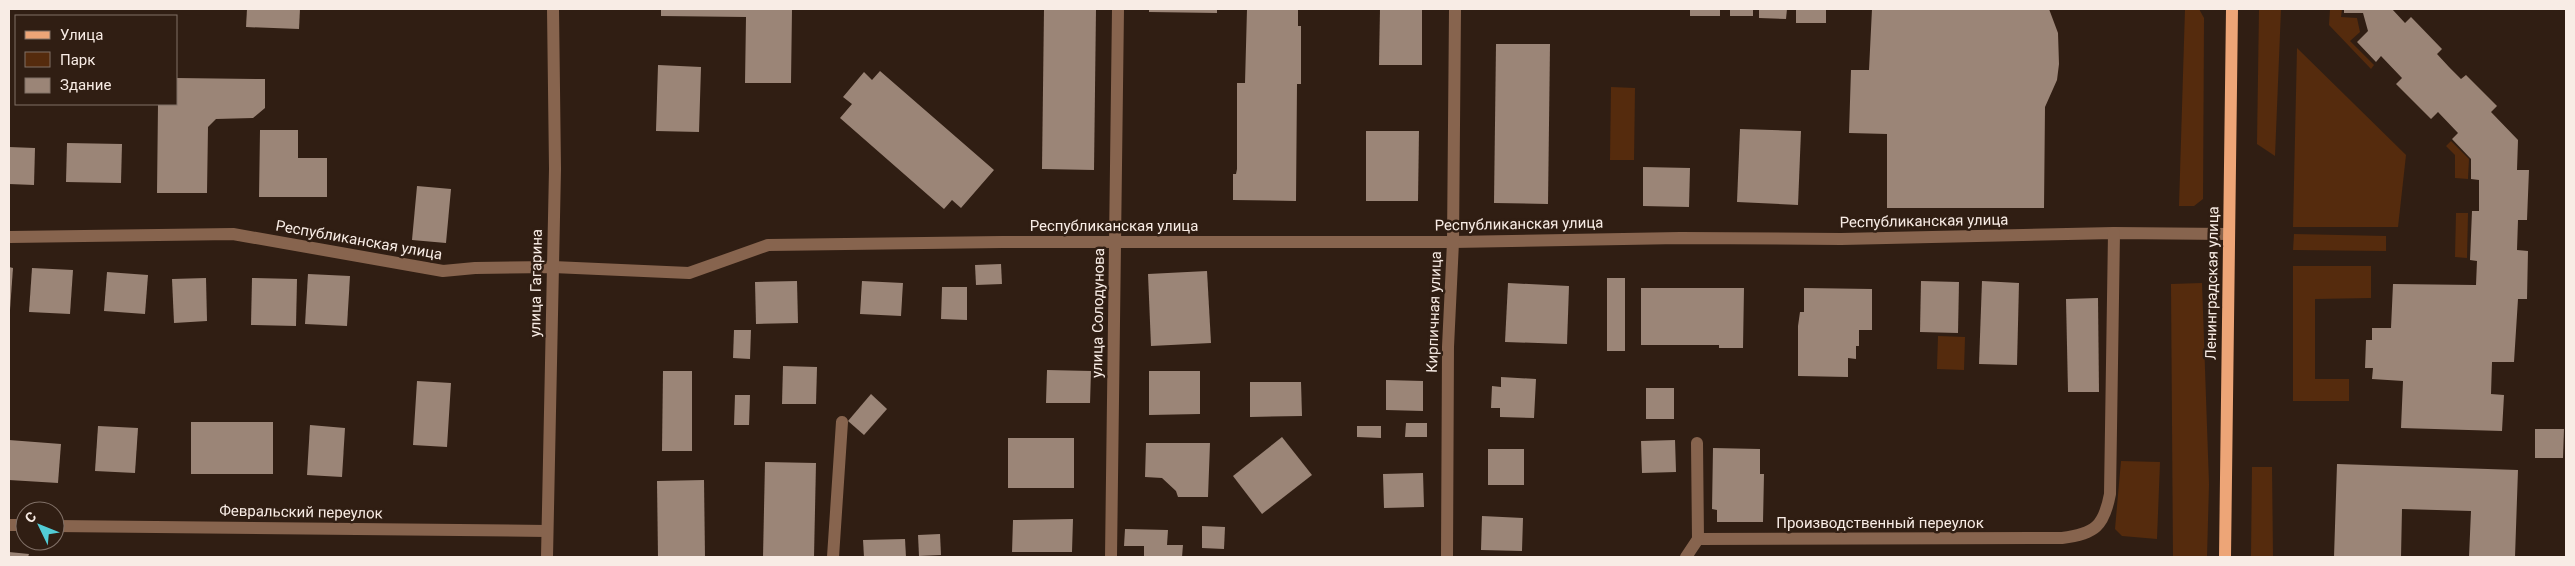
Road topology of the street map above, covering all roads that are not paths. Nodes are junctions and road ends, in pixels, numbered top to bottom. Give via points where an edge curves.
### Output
1 (553, 9) edge
2 (1118, 9) edge
3 (1455, 9) edge
4 (2232, 9) edge
5 (2114, 233) junction
6 (2228, 234) junction
7 (9, 237) edge
8 (1453, 242) junction
9 (1115, 243) junction
10 (553, 267) junction
11 (842, 422) dead end
12 (1696, 443) dead end
13 (65, 526) edge
14 (547, 531) junction
15 (1698, 539) junction
16 (546, 557) edge
17 (833, 557) edge
18 (1111, 557) edge
19 (1447, 557) edge
20 (1686, 557) edge
21 (2225, 557) edge

1 - 10 street, улица Гагарина
2 - 9 street, улица Солодунова
3 - 8 street, Кирпичная улица
4 - 6 main road, Ленинградская улица
5 - 6 street, Республиканская улица
5 - 8 street, Республиканская улица
5 - 15 street, Производственный переулок via 2110,494 2106,515 2100,524 2079,536 2062,538
6 - 21 main road, Ленинградская улица
7 - 10 street, Республиканская улица via 233,234 442,272 475,268
8 - 9 street, Республиканская улица
8 - 19 street, Кирпичная улица via 1448,347
9 - 10 street, Республиканская улица via 768,245 688,274
9 - 18 street, улица Солодунова
10 - 14 street, улица Гагарина
11 - 17 street
12 - 15 street
13 - 14 street, Февральский переулок
14 - 16 street, улица Гагарина
15 - 20 street

